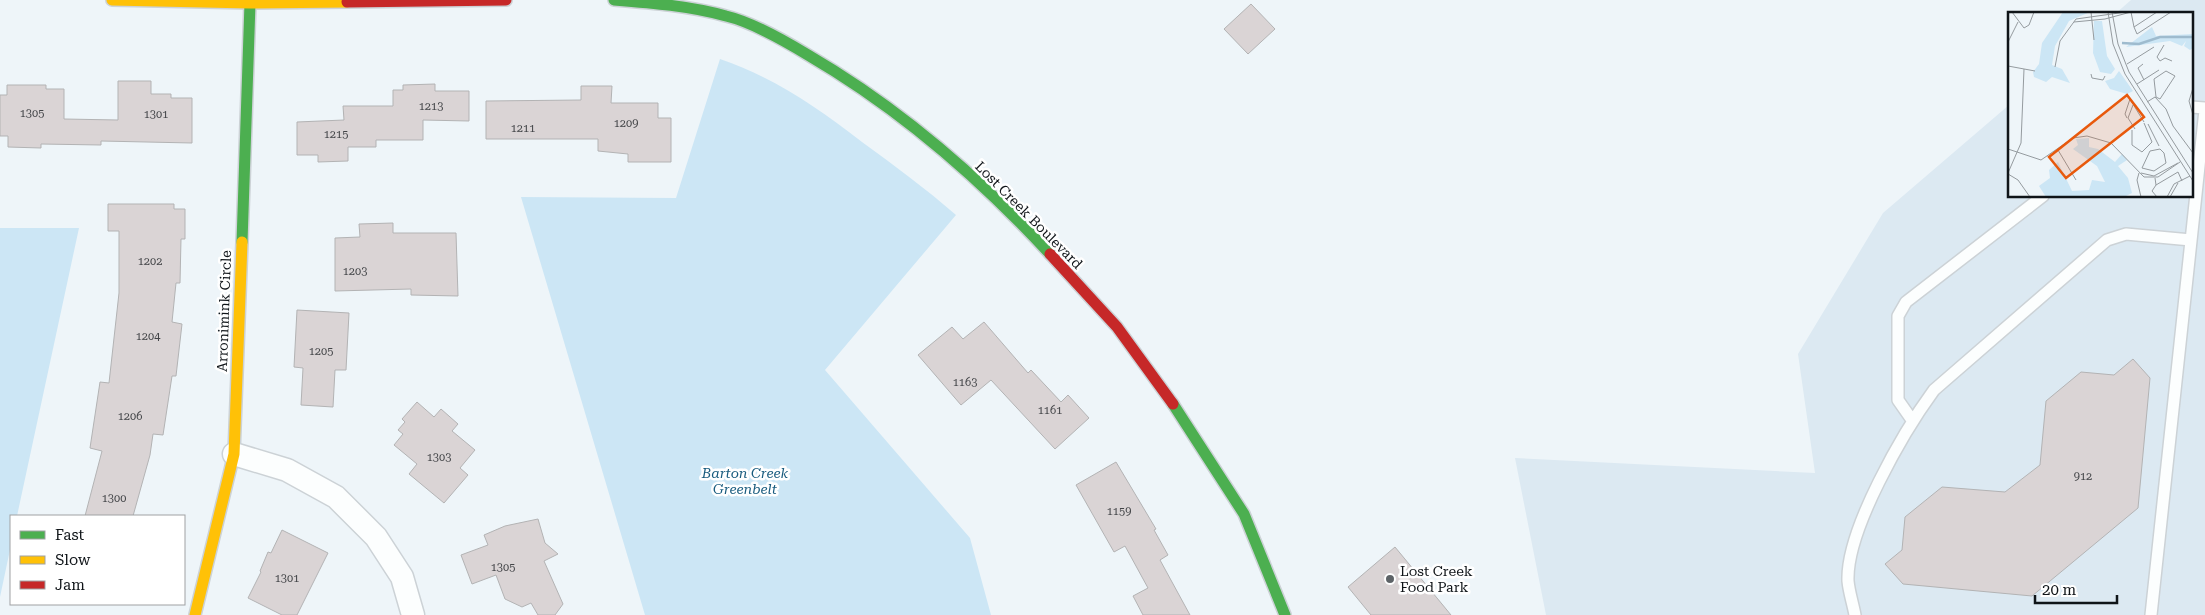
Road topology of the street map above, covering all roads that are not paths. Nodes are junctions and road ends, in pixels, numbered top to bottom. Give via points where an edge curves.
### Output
1 (112, 0) edge
2 (506, 0) edge
3 (614, 0) edge
4 (250, 3) junction
5 (2192, 107) edge
6 (2205, 109) edge
7 (2040, 198) edge
8 (2191, 240) junction
9 (1912, 420) junction
10 (234, 454) junction
11 (195, 615) edge
12 (412, 615) edge
13 (1285, 615) edge
14 (1855, 615) edge
15 (2151, 615) edge

1 - 4 street
2 - 4 street
3 - 13 street, Lost Creek Boulevard via 666,4 728,16 783,40 844,76 949,155 1019,222 1117,327 1182,416 1244,514
4 - 10 street, Arronimink Circle
5 - 6 lane
6 - 8 lane
7 - 9 lane via 1906,302 1898,316 1898,400
8 - 9 lane via 2126,234 2108,240 1934,390
8 - 15 lane
9 - 14 lane via 1868,507 1853,547 1848,580
10 - 11 street, Arronimink Circle
10 - 12 street via 287,470 336,498 376,537 402,577

